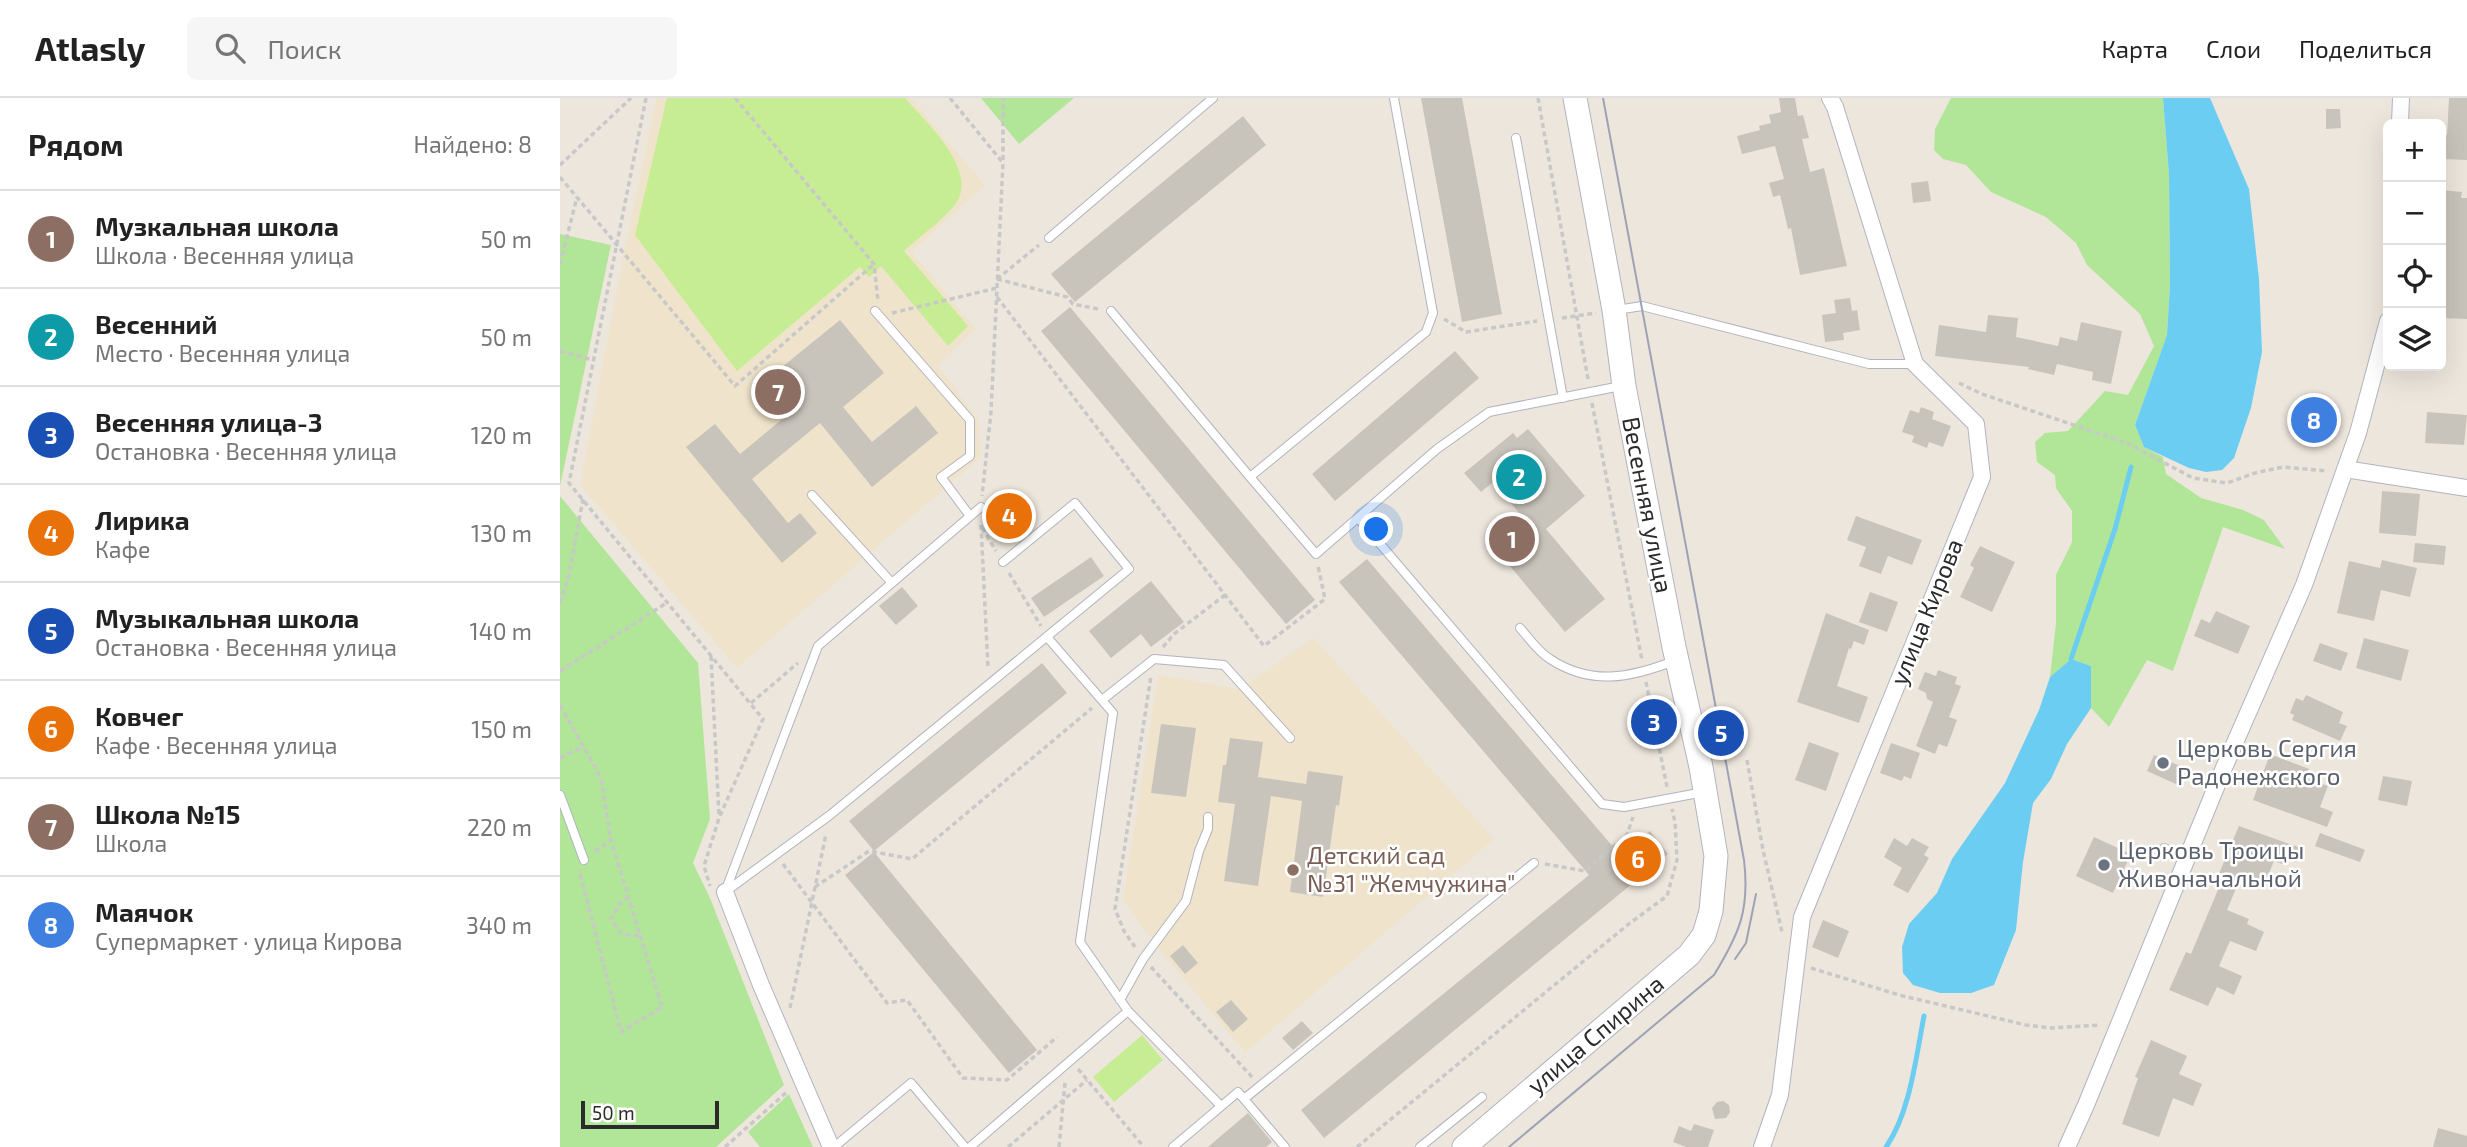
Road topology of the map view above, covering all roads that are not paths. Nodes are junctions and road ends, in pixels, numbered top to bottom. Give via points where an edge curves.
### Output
1 (1213, 98) edge
2 (1394, 98) edge
3 (1576, 98) edge
4 (1849, 98) edge
5 (2401, 98) edge
6 (1832, 102) edge
7 (2400, 119) edge
8 (1516, 138) dead end
9 (1049, 238) road end
10 (1614, 310) junction
11 (1111, 311) road end
12 (877, 314) road end
13 (2383, 340) edge
14 (1915, 364) junction
15 (1624, 386) junction
16 (1563, 398) junction
17 (2337, 470) junction
18 (1250, 477) junction
19 (2467, 488) edge
20 (812, 495) dead end
21 (981, 507) road end
22 (970, 516) junction
23 (1358, 518) junction
24 (1003, 562) road end
25 (892, 583) junction
26 (1520, 628) dead end
27 (1047, 636) junction
28 (1676, 660) junction
29 (1102, 700) junction
30 (1290, 738) dead end
31 (1705, 792) junction
32 (560, 795) edge
33 (1208, 817) dead end
34 (2164, 848) dead end
35 (2187, 858) junction
36 (584, 860) road end
37 (1534, 863) road end
38 (718, 891) junction
39 (1711, 911) joint
40 (1120, 1000) junction
41 (1128, 1011) junction
42 (1482, 1097) dead end
43 (1244, 1099) junction
44 (1221, 1106) junction
45 (833, 1147) edge
46 (967, 1147) edge
47 (1173, 1147) edge
48 (1285, 1147) edge
49 (1420, 1147) edge
50 (1464, 1147) edge
51 (1762, 1147) edge
52 (2067, 1147) edge

1 - 9 lane
2 - 18 lane via 1433,313 1426,332
3 - 10 main road, Весенняя улица
4 - 6 street
5 - 7 street
6 - 14 street, улица Кирова
8 - 16 lane
10 - 14 lane via 1642,306 1870,364
10 - 15 main road, Весенняя улица
11 - 18 lane
12 - 22 lane via 970,420 970,456 941,477
13 - 17 street via 2358,433
14 - 51 street, улица Кирова via 1976,424 1983,477 1802,917 1780,1095
15 - 16 lane
15 - 28 main road, Весенняя улица
16 - 23 lane via 1489,412 1437,449
17 - 19 street
17 - 35 street via 2304,585
18 - 23 lane via 1316,554
20 - 25 lane
21 - 22 lane
22 - 25 lane
23 - 31 lane via 1602,804 1624,807
24 - 27 lane via 1075,503 1129,569
25 - 38 lane via 818,646
26 - 28 lane via 1548,658 1580,675 1607,678 1644,673
27 - 29 lane
27 - 38 lane via 830,815
28 - 31 main road, Весенняя улица
29 - 30 lane via 1154,659 1224,665
29 - 40 lane via 1113,713 1080,942
31 - 39 main road, Весенняя улица via 1716,856
32 - 36 lane
33 - 40 lane via 1186,901 1143,958
34 - 35 lane
35 - 52 street
37 - 43 lane
38 - 45 street
39 - 50 main road, улица Спирина via 1704,935 1689,955
40 - 41 lane
41 - 44 lane
41 - 46 lane
42 - 49 lane
43 - 44 lane via 1238,1092
43 - 48 lane
44 - 47 lane
45 - 46 lane via 911,1083

